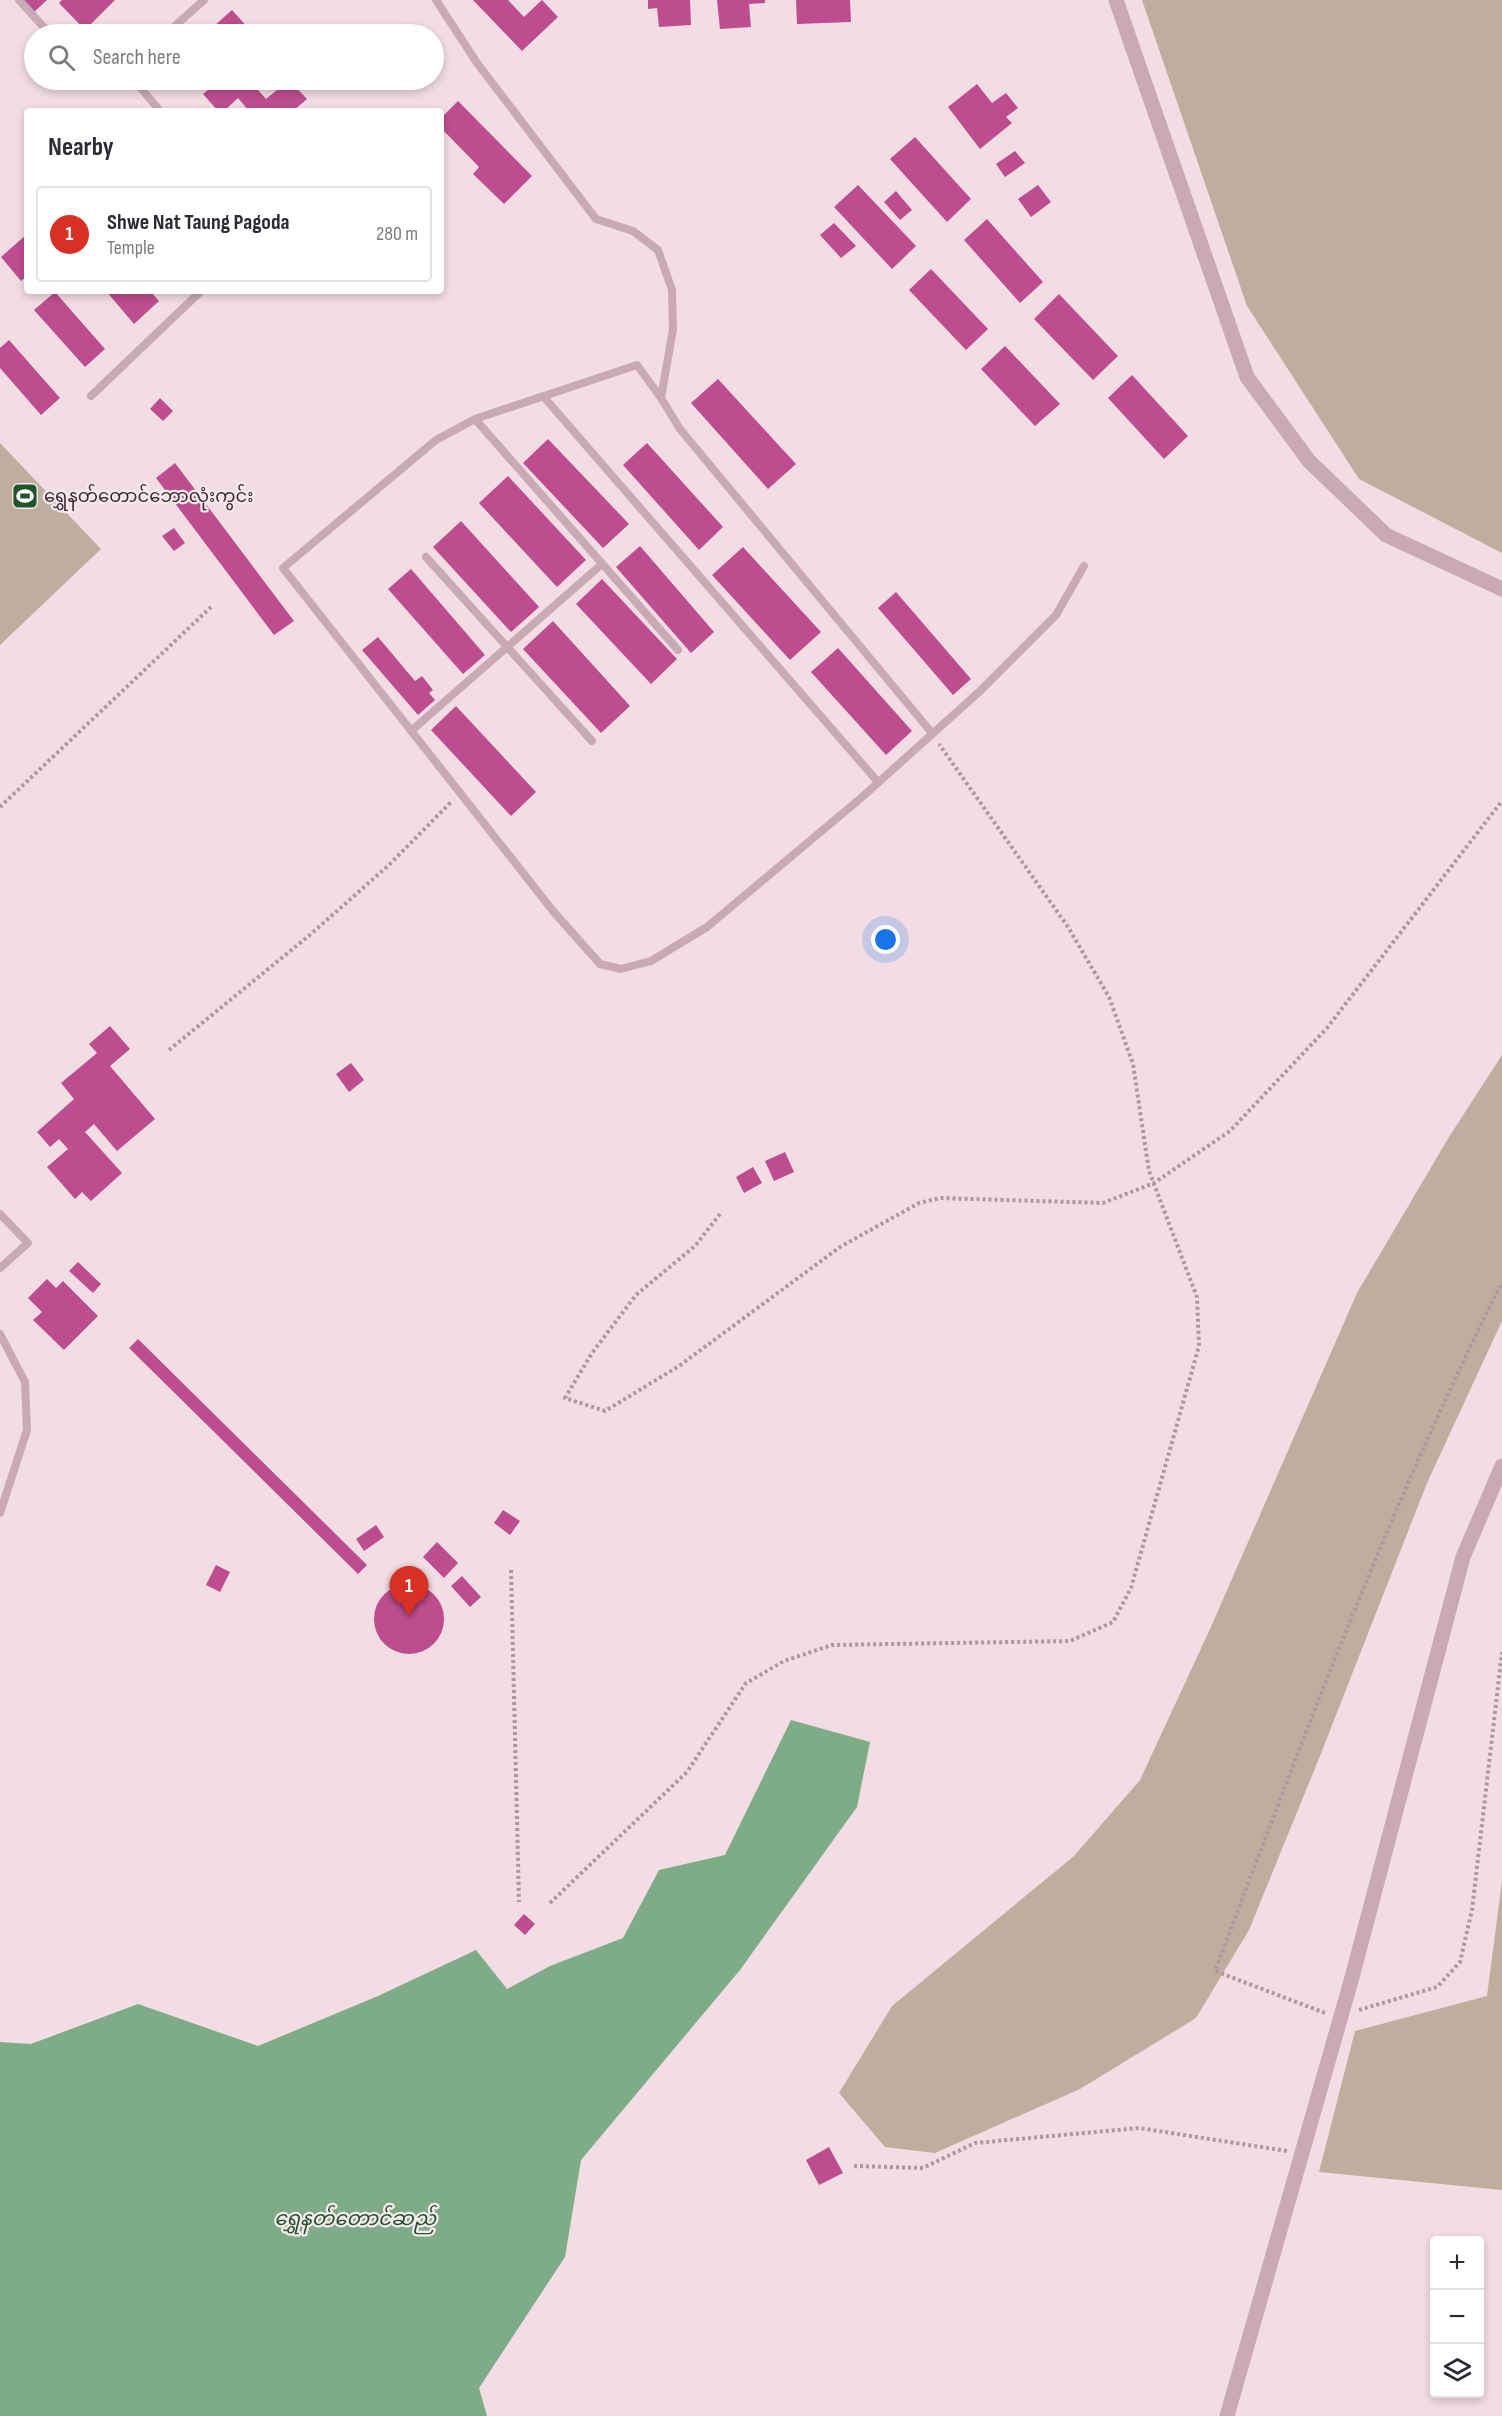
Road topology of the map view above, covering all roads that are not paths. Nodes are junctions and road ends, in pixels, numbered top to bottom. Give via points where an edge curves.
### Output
1 (19, 0) edge
2 (204, 0) edge
3 (436, 0) edge
4 (1116, 0) edge
5 (41, 24) edge
6 (177, 24) edge
7 (142, 90) edge
8 (157, 108) edge
9 (198, 294) edge
10 (91, 396) dead end
11 (543, 396) junction
12 (661, 398) junction
13 (475, 419) junction
14 (426, 557) dead end
15 (602, 564) junction
16 (1084, 566) dead end
17 (1502, 589) edge
18 (507, 647) junction
19 (678, 650) dead end
20 (411, 731) junction
21 (932, 733) junction
22 (592, 741) dead end
23 (878, 782) junction
24 (0, 1214) edge
25 (0, 1268) edge
26 (0, 1334) edge
27 (1502, 1466) edge
28 (0, 1513) edge
29 (1227, 2416) edge

1 - 5 lane
2 - 6 lane
3 - 12 lane via 477,63 596,219 633,231 658,250 672,290 673,329
4 - 17 street via 1247,377 1309,461 1386,535
7 - 8 lane
9 - 10 lane
11 - 12 lane via 637,365
11 - 13 lane
11 - 23 lane
12 - 21 lane via 680,429
13 - 15 lane
13 - 20 lane via 436,440 283,568
14 - 18 lane
15 - 18 lane
15 - 19 lane
16 - 21 lane via 1056,615
18 - 20 lane
18 - 22 lane
20 - 23 lane via 553,911 600,964 621,969 651,961 707,927
21 - 23 lane
24 - 25 lane via 28,1243
26 - 28 lane via 25,1382 27,1430
27 - 29 street via 1463,1557 1341,2015

